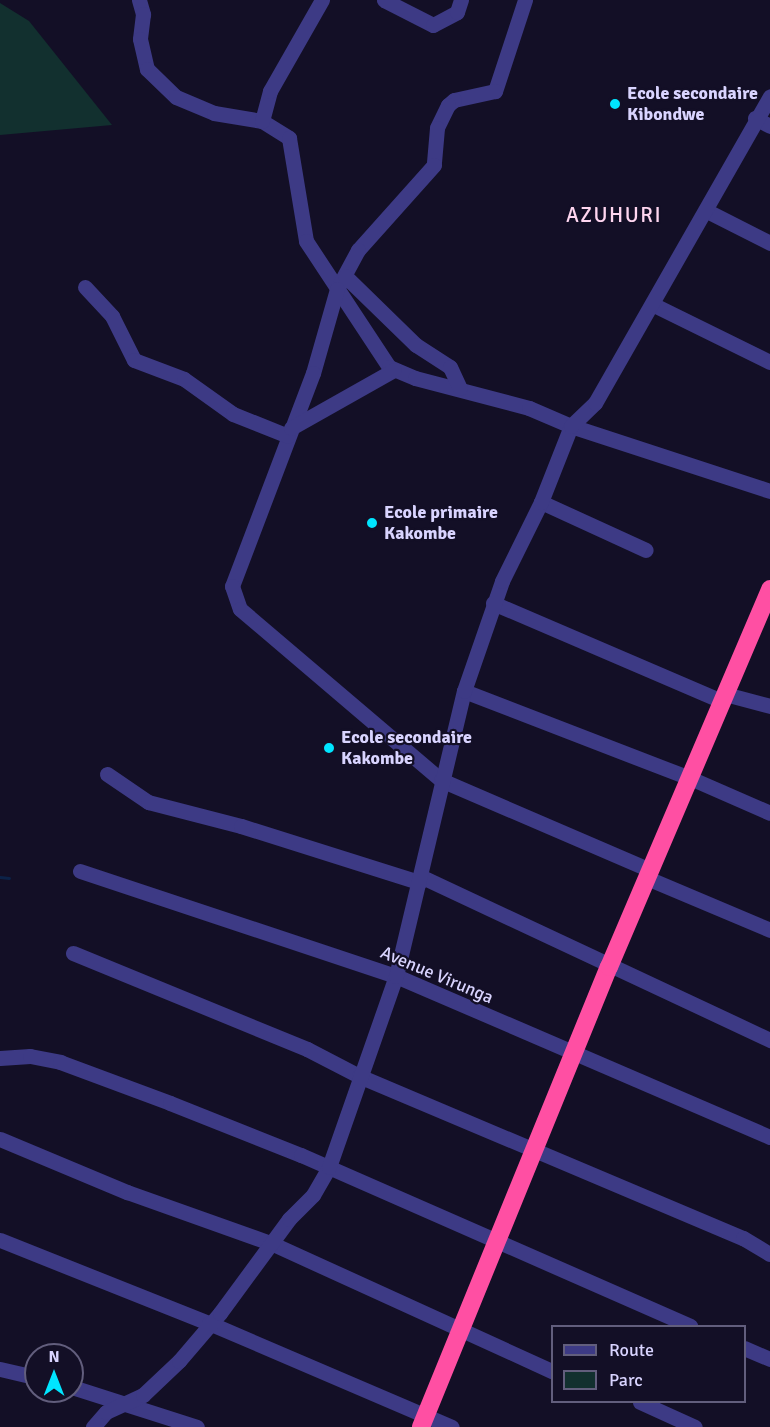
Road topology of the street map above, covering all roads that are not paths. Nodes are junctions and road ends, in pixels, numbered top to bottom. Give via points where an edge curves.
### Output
1 (139, 0) edge
2 (322, 0) edge
3 (384, 0) edge
4 (461, 0) edge
5 (524, 0) edge
6 (770, 96) edge
7 (755, 118) junction
8 (262, 121) junction
9 (770, 126) edge
10 (707, 211) junction
11 (770, 243) edge
12 (341, 283) junction
13 (85, 287) dead end
14 (654, 305) junction
15 (770, 362) edge
16 (394, 370) junction
17 (460, 387) junction
18 (571, 426) junction
19 (290, 432) junction
20 (770, 491) edge
21 (540, 502) junction
22 (646, 550) dead end
23 (769, 594) edge
24 (493, 603) junction
25 (464, 691) junction
26 (724, 697) junction
27 (770, 706) edge
28 (107, 774) dead end
29 (690, 778) junction
30 (441, 780) junction
31 (770, 813) edge
32 (80, 871) dead end
33 (649, 874) junction
34 (419, 879) junction
35 (770, 930) edge
36 (73, 953) dead end
37 (609, 967) junction
38 (396, 976) junction
39 (770, 1040) edge
40 (573, 1055) junction
41 (0, 1058) edge
42 (359, 1076) junction
43 (770, 1137) edge
44 (0, 1139) edge
45 (536, 1149) junction
46 (329, 1167) junction
47 (0, 1240) edge
48 (497, 1242) junction
49 (273, 1244) junction
50 (770, 1254) edge
51 (209, 1323) junction
52 (688, 1325) edge
53 (460, 1327) junction
54 (746, 1349) edge
55 (770, 1359) edge
56 (0, 1369) edge
57 (551, 1371) edge
58 (24, 1374) edge
59 (84, 1392) edge
60 (644, 1403) edge
61 (125, 1407) junction
62 (422, 1422) edge
63 (93, 1427) edge
64 (197, 1427) edge
65 (452, 1427) edge
66 (695, 1427) edge

1 - 8 street via 147,69 176,97 214,113
2 - 8 street via 270,91
3 - 4 street via 433,25 457,12
5 - 12 street via 495,91 448,105 437,128 434,165 409,197 373,230
6 - 7 street
7 - 9 street
7 - 10 street
8 - 12 street via 290,138 306,241
10 - 11 street
10 - 14 street
12 - 16 street via 381,360
12 - 17 street via 416,345 450,367
12 - 19 street via 323,346
13 - 19 street via 112,316 134,360 184,379 234,414
14 - 15 street
14 - 18 street via 631,336 590,411
16 - 17 street
16 - 19 street
17 - 18 street via 553,416
18 - 20 street
18 - 21 street
19 - 30 street via 232,586 240,609
21 - 22 street
21 - 24 street
23 - 26 highway
24 - 25 street
24 - 26 street
25 - 29 street
25 - 30 street
26 - 27 street
26 - 29 highway
28 - 34 street via 147,802
29 - 31 street
29 - 33 highway
30 - 33 street
30 - 34 street
32 - 38 street, Avenue Virunga
33 - 35 street
33 - 37 highway
34 - 37 street
34 - 38 street
36 - 42 street via 307,1050
37 - 39 street
37 - 40 highway
38 - 40 street, Avenue Virunga
38 - 42 street
40 - 43 street, Avenue Virunga
40 - 45 highway
41 - 46 street via 30,1056 60,1062
42 - 45 street
42 - 46 street
44 - 49 street via 127,1192
45 - 48 highway
45 - 50 street
46 - 48 street
46 - 49 street via 313,1195 289,1219
47 - 51 street
48 - 52 street
48 - 53 highway
49 - 51 street
49 - 53 street
51 - 61 street via 179,1361
51 - 62 street
53 - 57 street
53 - 62 highway
54 - 55 street
56 - 58 street
59 - 61 street
60 - 66 street
61 - 63 street via 106,1412
61 - 64 street
62 - 65 street

